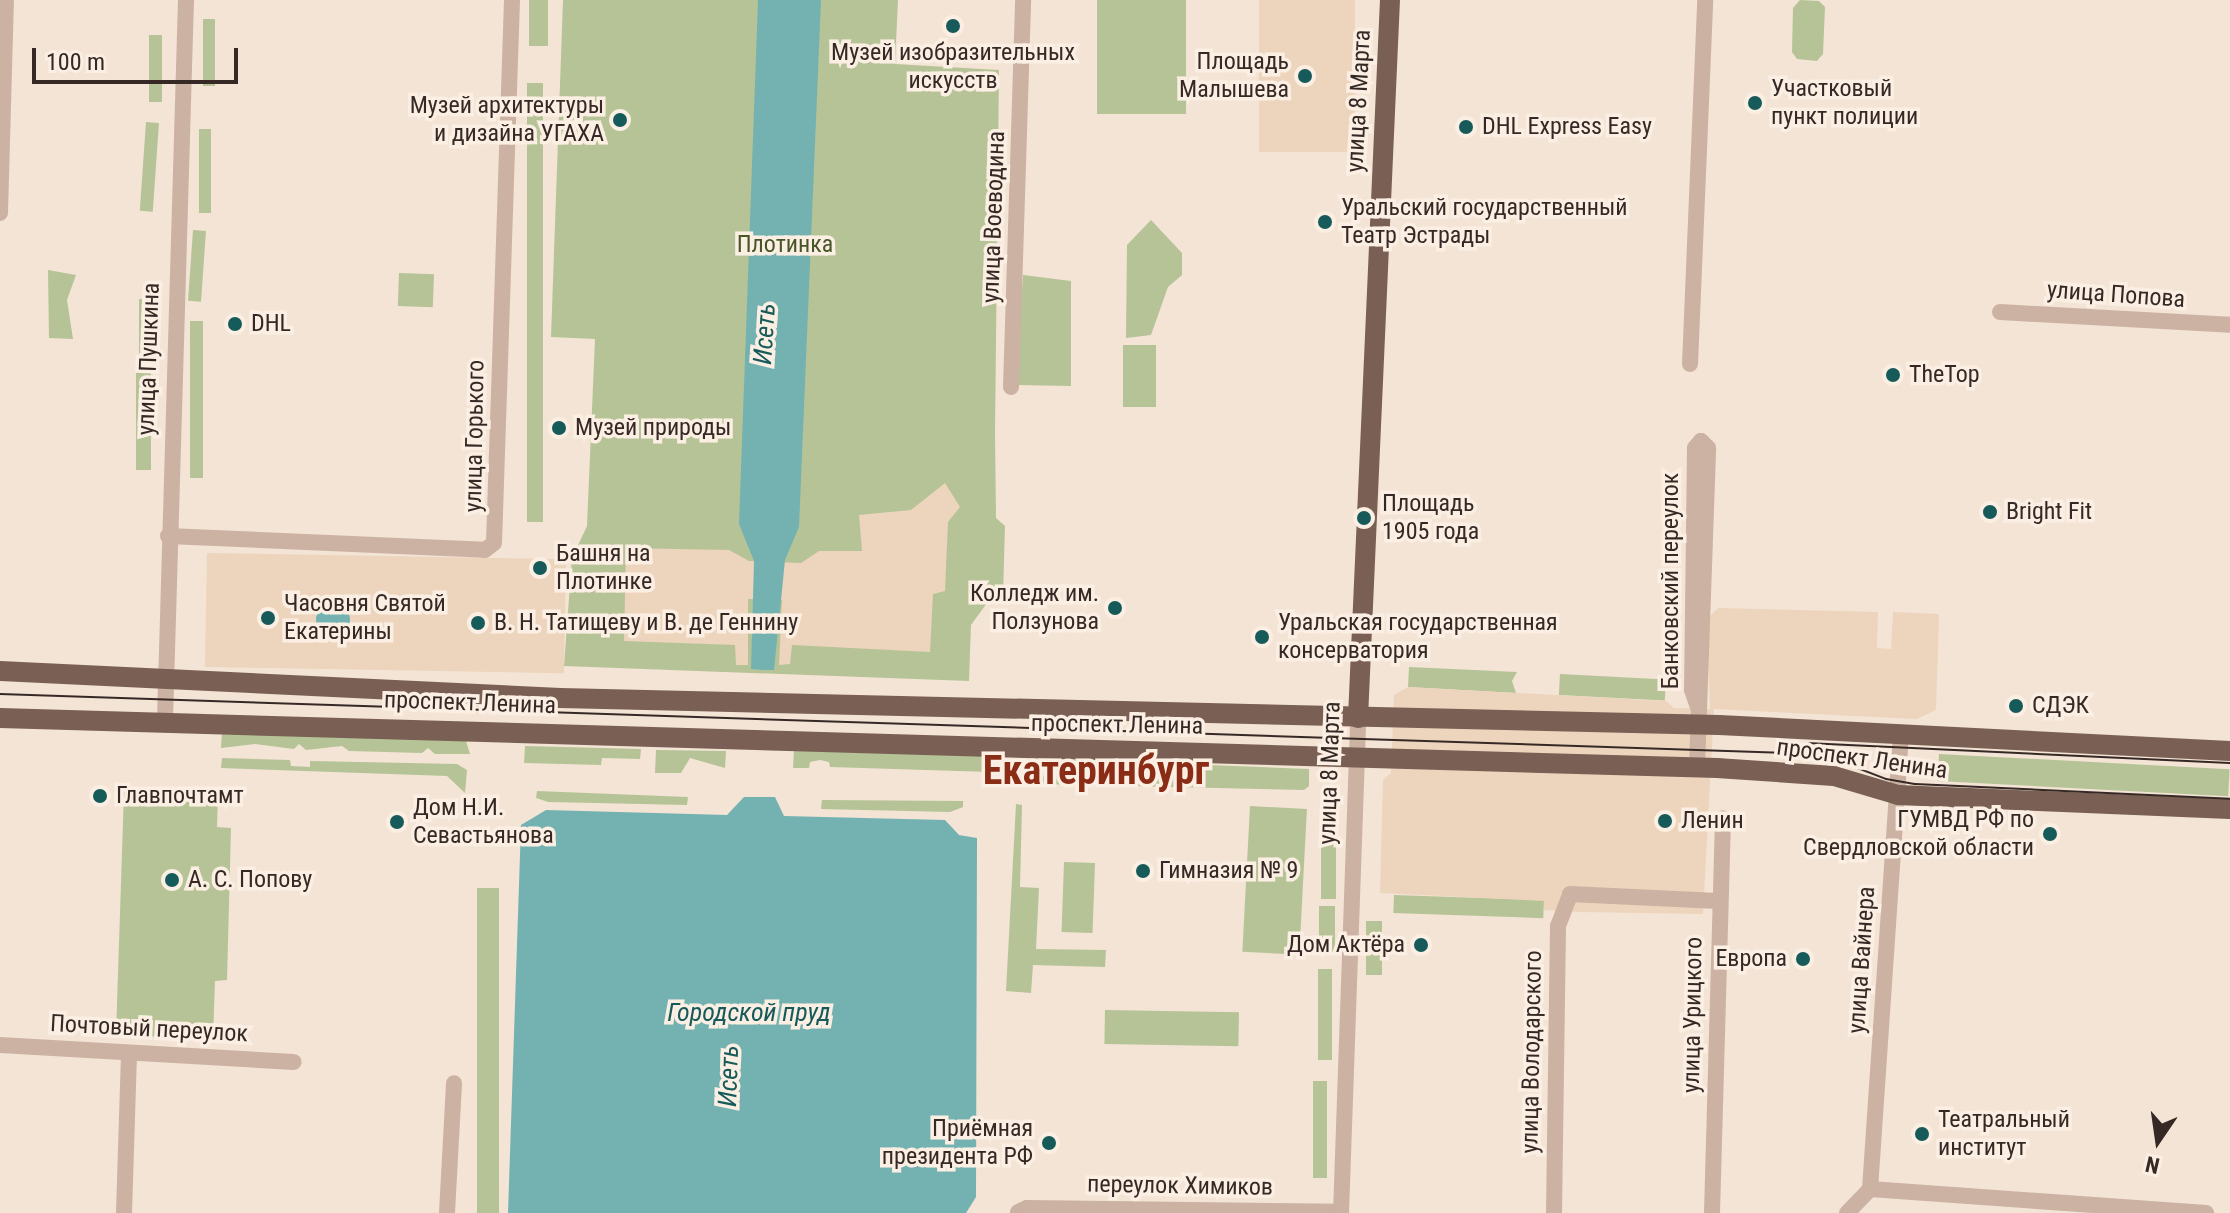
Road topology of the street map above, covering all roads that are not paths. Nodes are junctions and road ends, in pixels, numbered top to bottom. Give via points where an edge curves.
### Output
1 (6, 0) edge
2 (186, 0) edge
3 (512, 0) edge
4 (1023, 0) edge
5 (1390, 0) edge
6 (1705, 0) edge
7 (0, 213) edge
8 (2000, 312) dead end
9 (2230, 325) edge
10 (1690, 364) dead end
11 (1011, 387) dead end
12 (168, 536) junction
13 (0, 671) edge
14 (166, 680) junction
15 (1698, 716) junction
16 (0, 718) edge
17 (1358, 718) junction
18 (165, 720) junction
19 (1901, 733) junction
20 (2230, 751) edge
21 (1357, 757) junction
22 (1697, 767) junction
23 (1898, 795) junction
24 (2230, 809) edge
25 (1723, 818) dead end
26 (1718, 901) junction
27 (0, 1045) edge
28 (129, 1053) junction
29 (294, 1062) dead end
30 (454, 1083) dead end
31 (1870, 1189) junction
32 (1018, 1212) edge
33 (1341, 1212) edge
34 (124, 1213) edge
35 (447, 1213) edge
36 (1554, 1213) edge
37 (1712, 1213) edge
38 (1847, 1213) edge
39 (2206, 1213) edge

1 - 7 street
2 - 12 street, улица Пушкина
3 - 12 street, улица Горького via 498,530 485,550
4 - 11 street, улица Воеводина
5 - 17 main road, улица 8 Марта
6 - 10 street
8 - 9 street, улица Попова
12 - 14 street, улица Пушкина
13 - 14 main road, проспект Ленина
14 - 17 main road, проспект Ленина
14 - 18 street, улица Пушкина
15 - 15 street, Банковский переулок via 1703,690 1708,448 1701,441 1695,448 1692,690
15 - 17 main road, проспект Ленина
15 - 19 main road, проспект Ленина
15 - 22 street, Банковский переулок
16 - 18 main road, проспект Ленина
17 - 21 street, улица 8 Марта
18 - 21 main road, проспект Ленина
19 - 20 main road, проспект Ленина
19 - 23 street, улица Вайнера
21 - 22 main road, проспект Ленина
21 - 33 street, улица 8 Марта
22 - 23 main road, проспект Ленина via 1834,776
23 - 24 main road, проспект Ленина
23 - 31 street, улица Вайнера
25 - 26 street, улица Урицкого
26 - 36 street, улица Володарского via 1570,894 1558,926
26 - 37 street, улица Урицкого
27 - 28 street, Почтовый переулок
28 - 29 street, Почтовый переулок
28 - 34 street
30 - 35 street
31 - 38 street
31 - 39 street
32 - 33 street, переулок Химиков

